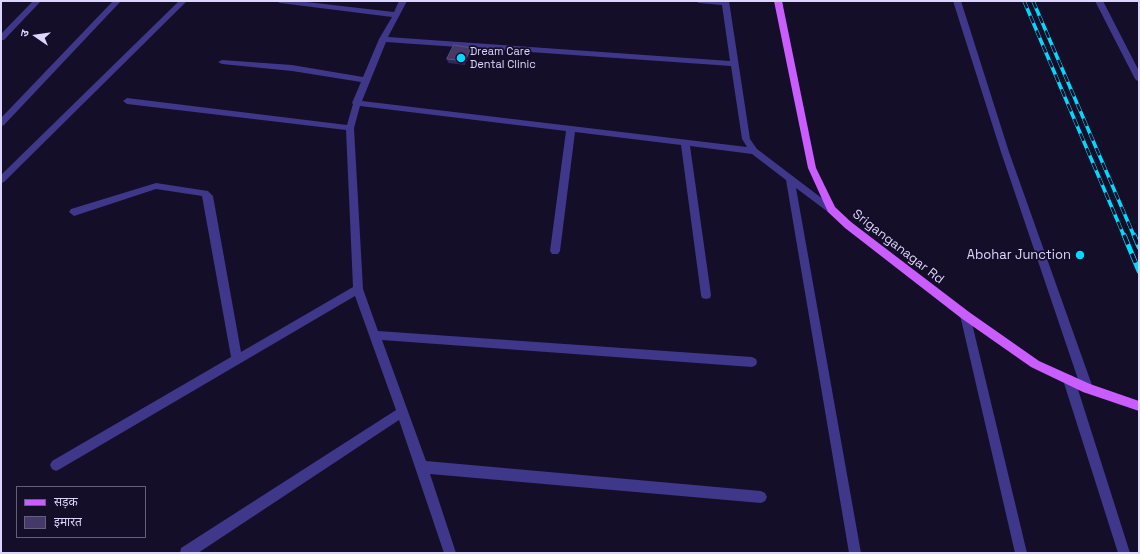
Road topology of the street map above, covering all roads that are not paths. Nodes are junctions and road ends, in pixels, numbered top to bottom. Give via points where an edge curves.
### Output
1 (37, 1) edge
2 (117, 1) edge
3 (183, 1) edge
4 (280, 1) edge
5 (403, 1) edge
6 (699, 1) edge
7 (778, 1) edge
8 (957, 1) edge
9 (1099, 1) edge
10 (725, 2) edge
11 (397, 15) junction
12 (1, 38) edge
13 (384, 39) junction
14 (222, 62) dead end
15 (734, 64) junction
16 (1139, 79) edge
17 (366, 80) junction
18 (127, 101) dead end
19 (356, 103) junction
20 (1, 123) edge
21 (350, 128) junction
22 (571, 129) junction
23 (685, 143) junction
24 (754, 151) junction
25 (790, 178) junction
26 (1, 180) edge
27 (831, 209) junction
28 (74, 212) dead end
29 (555, 251) dead end
30 (358, 289) junction
31 (706, 295) dead end
32 (965, 315) junction
33 (375, 335) junction
34 (237, 360) junction
35 (752, 362) dead end
36 (1069, 380) junction
37 (1086, 388) junction
38 (1139, 406) edge
39 (402, 412) junction
40 (56, 466) dead end
41 (422, 467) junction
42 (761, 498) dead end
43 (186, 553) edge
44 (450, 553) edge
45 (855, 553) edge
46 (1021, 553) edge
47 (1124, 553) edge

1 - 12 street
2 - 20 street
3 - 26 street
4 - 11 street
5 - 11 street
6 - 10 street
7 - 27 main road, Sriganganagar Rd via 812,168
8 - 37 street via 1005,152
9 - 16 street
10 - 15 street
11 - 13 street
13 - 15 street
13 - 17 street
14 - 17 street via 292,68
15 - 24 street via 746,139
17 - 19 street
18 - 21 street
19 - 21 street
19 - 22 street
21 - 30 street
22 - 23 street
22 - 29 street
23 - 24 street
23 - 31 street
24 - 25 street
25 - 27 street
25 - 45 street
27 - 32 main road, Sriganganagar Rd via 848,225
28 - 34 street via 156,186 205,192 208,196
30 - 33 street
30 - 34 street
32 - 36 main road, Sriganganagar Rd via 1035,364
32 - 46 street
33 - 35 street
33 - 39 street
34 - 40 street
36 - 37 main road, Sriganganagar Rd
36 - 47 street
37 - 38 main road, Sriganganagar Rd
39 - 41 street
39 - 43 street
41 - 42 street
41 - 44 street

